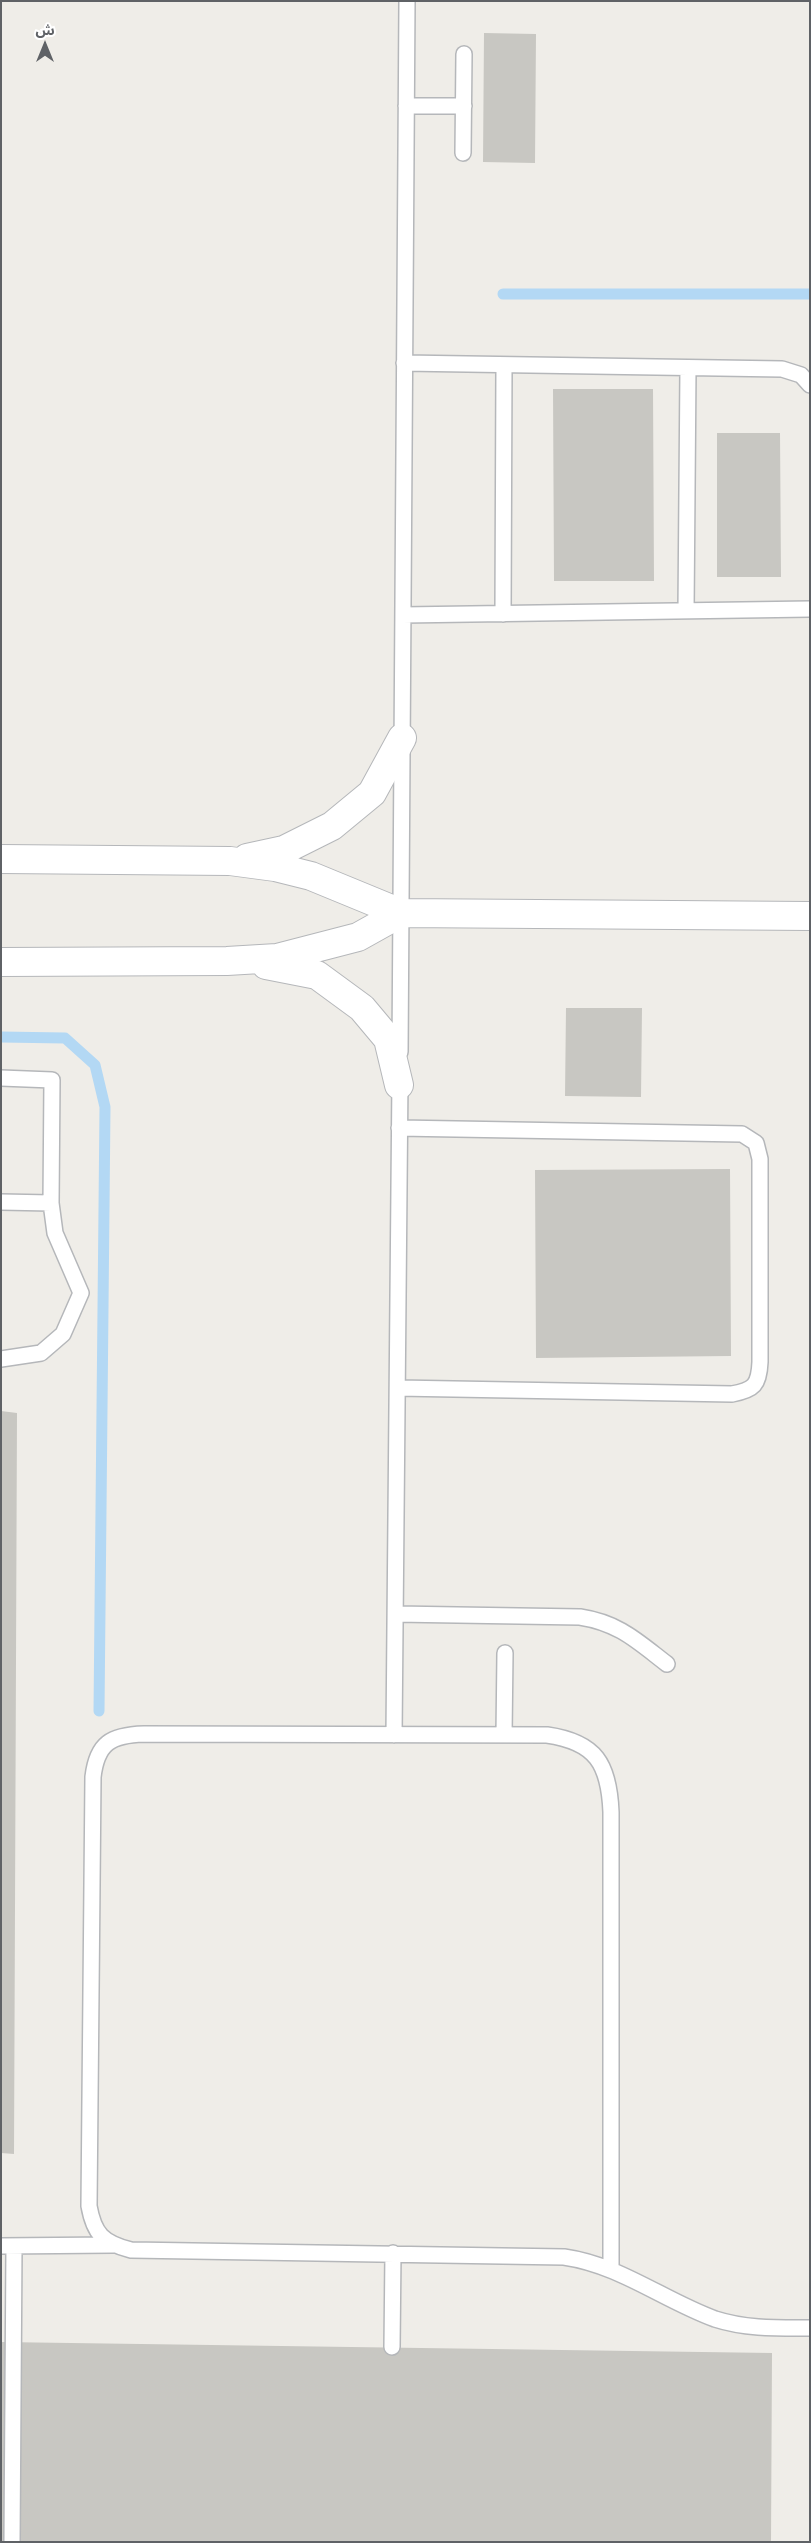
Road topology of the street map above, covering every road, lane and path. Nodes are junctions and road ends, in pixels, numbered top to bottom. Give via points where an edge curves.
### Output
1 (407, 1) edge
2 (464, 54) dead end
3 (406, 106) junction
4 (464, 106) junction
5 (463, 153) dead end
6 (404, 363) junction
7 (504, 365) junction
8 (688, 368) junction
9 (810, 386) edge
10 (810, 609) edge
11 (686, 611) junction
12 (503, 614) junction
13 (402, 615) junction
14 (402, 738) junction
15 (1, 859) edge
16 (230, 861) junction
17 (401, 913) junction
18 (810, 916) edge
19 (227, 961) junction
20 (1, 962) edge
21 (1, 1078) edge
22 (400, 1085) junction
23 (400, 1128) junction
24 (1, 1202) edge
25 (51, 1203) junction
26 (1, 1359) edge
27 (398, 1388) junction
28 (396, 1614) junction
29 (505, 1653) dead end
30 (667, 1664) dead end
31 (394, 1735) junction
32 (504, 1735) junction
33 (113, 2245) junction
34 (8, 2246) edge
35 (393, 2253) junction
36 (611, 2269) junction
37 (810, 2328) edge
38 (392, 2347) dead end
39 (12, 2542) edge

1 - 3 lane
2 - 4 lane
3 - 4 lane
3 - 6 lane
4 - 5 lane
6 - 7 lane
6 - 13 lane
7 - 8 lane
7 - 12 lane
8 - 9 lane via 782,369 801,376
8 - 11 lane
10 - 11 lane
11 - 12 lane
12 - 13 lane
13 - 14 lane
14 - 16 street via 372,792 332,826 284,850
14 - 17 lane
15 - 16 street
16 - 17 street via 311,876
17 - 18 street
17 - 19 street via 358,937 319,948 277,958
17 - 22 lane
19 - 20 street
19 - 22 street via 283,967 317,975 362,1008 388,1039
21 - 25 lane via 52,1080
22 - 23 lane
23 - 27 lane
23 - 27 lane via 742,1134 756,1143 760,1159 760,1362 759,1378 748,1391 732,1394
24 - 25 lane
25 - 26 lane via 55,1232 81,1293 63,1334 41,1352
27 - 28 lane
28 - 30 lane via 600,1620 618,1627
28 - 31 lane
29 - 32 lane
31 - 32 lane
31 - 33 lane via 125,1735 107,1742 96,1758 93,1777 89,2206 92,2222 100,2236
32 - 36 lane via 569,1738 588,1748 603,1766 610,1789
33 - 34 lane
33 - 35 lane via 131,2250
34 - 39 lane
35 - 36 lane via 564,2257
35 - 38 lane
36 - 37 lane via 733,2324

